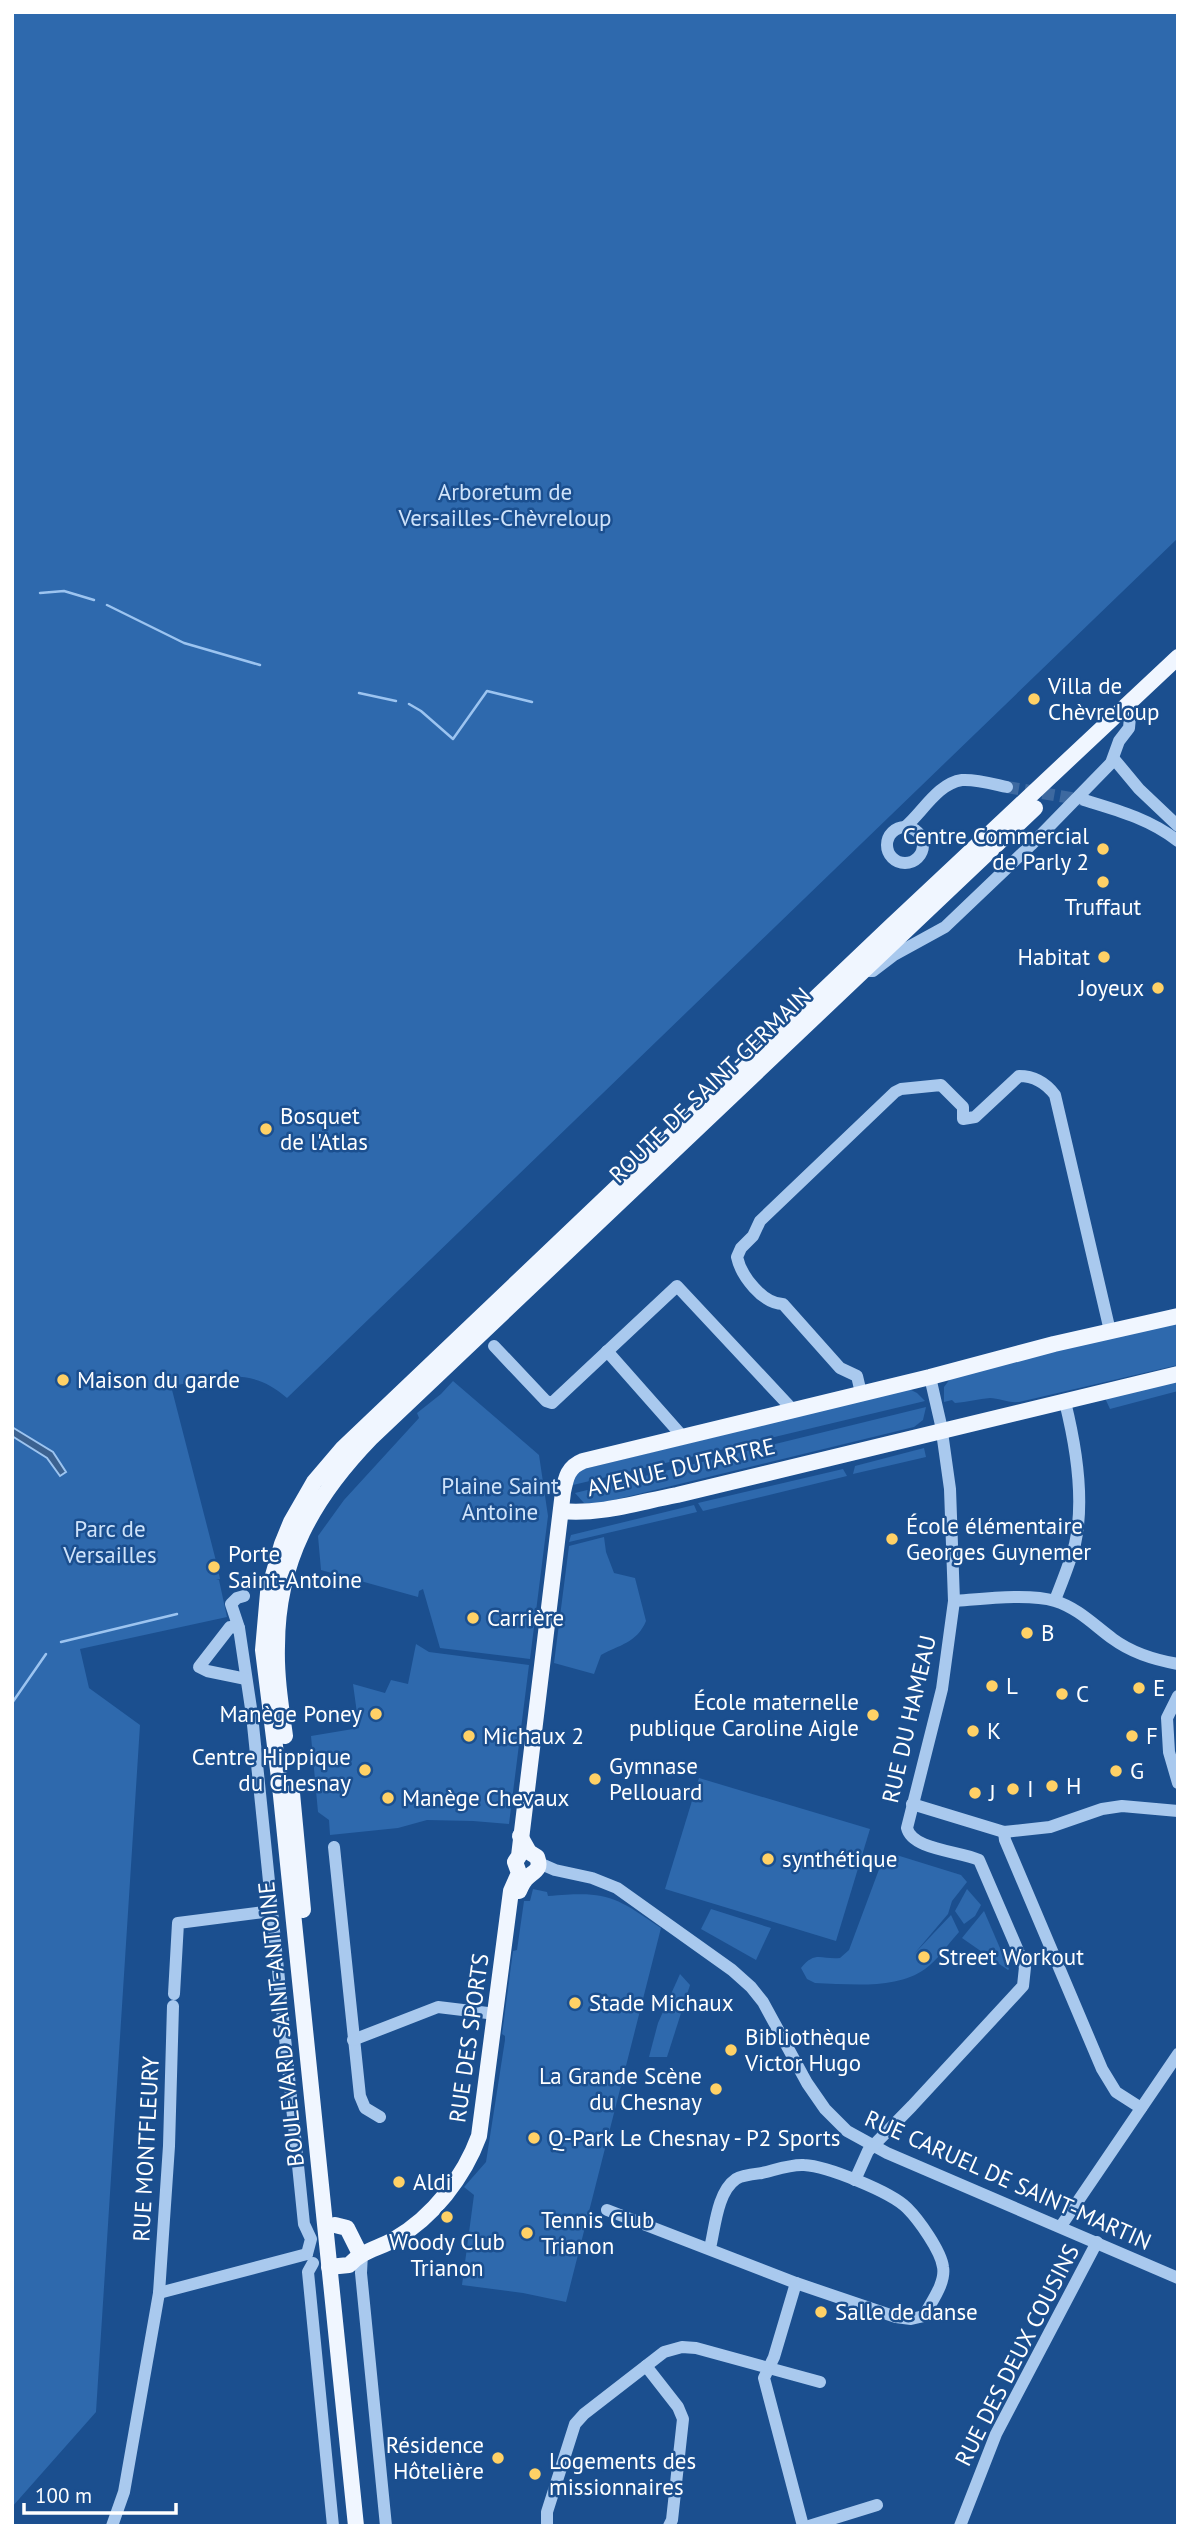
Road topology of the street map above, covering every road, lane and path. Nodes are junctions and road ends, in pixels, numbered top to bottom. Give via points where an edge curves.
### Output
1 (1178, 657) edge
2 (1178, 672) edge
3 (1130, 717) junction
4 (1114, 760) junction
5 (1007, 787) tunnel mouth
6 (1084, 800) tunnel mouth
7 (920, 814) junction
8 (1178, 826) edge
9 (905, 827) junction
10 (920, 834) junction
11 (1178, 841) edge
12 (862, 972) junction
13 (1178, 1316) edge
14 (1110, 1331) junction
15 (495, 1346) dead end
16 (607, 1352) junction
17 (1178, 1374) edge
18 (930, 1377) junction
19 (861, 1393) junction
20 (1065, 1402) junction
21 (793, 1410) junction
22 (942, 1432) junction
23 (683, 1437) junction
24 (561, 1511) junction
25 (291, 1522) joint
26 (295, 1548) joint
27 (244, 1596) dead end
28 (1055, 1600) junction
29 (954, 1601) junction
30 (239, 1628) junction
31 (1178, 1664) edge
32 (246, 1679) junction
33 (1178, 1696) edge
34 (1178, 1783) edge
35 (912, 1804) junction
36 (1178, 1811) edge
37 (1004, 1832) junction
38 (334, 1847) dead end
39 (528, 1866) junction
40 (272, 1911) junction
41 (496, 2014) junction
42 (353, 2040) junction
43 (1178, 2054) edge
44 (1141, 2108) junction
45 (380, 2117) dead end
46 (873, 2146) junction
47 (855, 2180) junction
48 (607, 2210) dead end
49 (1061, 2226) junction
50 (324, 2230) junction
51 (1097, 2242) junction
52 (710, 2249) junction
53 (361, 2254) junction
54 (322, 2262) junction
55 (1178, 2278) edge
56 (796, 2283) junction
57 (159, 2293) junction
58 (646, 2366) junction
59 (769, 2367) junction
60 (820, 2382) dead end
61 (877, 2505) dead end
62 (961, 2524) edge
63 (112, 2526) edge
64 (333, 2526) edge
65 (356, 2526) edge
66 (365, 2526) edge
67 (386, 2526) edge
68 (547, 2526) edge
69 (669, 2526) edge
70 (803, 2526) edge
71 (808, 2526) edge

1 - 25 main road, ROUTE DE SAINT-GERMAIN via 343,1448 314,1482
2 - 3 main road, ROUTE DE SAINT-GERMAIN
3 - 4 street
3 - 12 main road, ROUTE DE SAINT-GERMAIN
4 - 8 street
4 - 12 street via 945,927 873,971
5 - 7 street via 955,782
6 - 11 street via 1123,811
7 - 9 street
7 - 10 street
9 - 10 street
9 - 10 street via 895,830 887,842 888,853 895,860 907,863 918,859 924,845
12 - 26 main road, ROUTE DE SAINT-GERMAIN via 371,1438 325,1490
13 - 14 main road, AVENUE DUTARTRE
14 - 18 main road, AVENUE DUTARTRE
14 - 19 street via 1055,1095 1048,1085 1019,1076 975,1117 963,1119 963,1107 941,1085 901,1089 760,1221 737,1257 743,1273 769,1302 783,1304 840,1368 857,1376
15 - 16 street via 552,1403
16 - 21 street via 677,1286
16 - 23 street
17 - 20 main road, AVENUE DUTARTRE
18 - 19 main road, AVENUE DUTARTRE
18 - 22 street, RUE DU HAMEAU
19 - 21 main road, AVENUE DUTARTRE
20 - 22 main road, AVENUE DUTARTRE
20 - 28 street via 1079,1483 1072,1555
21 - 23 main road, AVENUE DUTARTRE
22 - 24 main road, AVENUE DUTARTRE via 677,1495 596,1511
22 - 29 street, RUE DU HAMEAU via 950,1489
23 - 24 main road, AVENUE DUTARTRE via 577,1464 565,1479
24 - 39 main road via 520,1836
25 - 50 main road, BOULEVARD SAINT-ANTOINE via 268,1593 263,1650
26 - 50 main road, BOULEVARD SAINT-ANTOINE via 280,1605 277,1660
27 - 30 street, BOULEVARD SAINT-ANTOINE via 231,1604
28 - 29 street
28 - 31 street via 1136,1652
29 - 35 street, RUE DU HAMEAU via 942,1689
30 - 32 street, BOULEVARD SAINT-ANTOINE
30 - 32 street via 230,1627 199,1667
32 - 40 street, BOULEVARD SAINT-ANTOINE
33 - 34 street via 1167,1718
35 - 37 street
35 - 46 street, RUE DU HAMEAU via 908,1832 914,1840 979,1860 1025,1967 1025,1977 1023,1986
36 - 37 street via 1122,1806 1050,1827
37 - 44 street via 1102,2069 1116,2092
38 - 42 street
39 - 41 main road, RUE DES SPORTS via 511,1891
39 - 46 street, RUE CARUEL DE SAINT-MARTIN via 592,1878 627,1895 743,1979 763,2002 825,2109 847,2131
40 - 50 street, BOULEVARD SAINT-ANTOINE via 304,2224
40 - 57 street, RUE MONTFLEURY via 178,1923
41 - 42 street via 438,2007
41 - 53 main road, RUE DES SPORTS via 482,2123 470,2159 450,2189 412,2228
42 - 45 street via 362,2103
43 - 44 street
44 - 49 street
46 - 47 street
46 - 49 street, RUE CARUEL DE SAINT-MARTIN
47 - 52 street via 801,2165 737,2178 722,2201
47 - 56 street via 907,2208 940,2254 944,2269 923,2316 896,2317
48 - 52 street
49 - 51 street, RUE CARUEL DE SAINT-MARTIN
50 - 53 main road via 347,2228
50 - 54 main road, BOULEVARD SAINT-ANTOINE
50 - 54 street, BOULEVARD SAINT-ANTOINE
51 - 55 street, RUE CARUEL DE SAINT-MARTIN
51 - 62 street, RUE DES DEUX COUSINS via 996,2434
52 - 56 street
53 - 54 main road, RUE DES SPORTS via 349,2265
53 - 67 street
54 - 57 street
54 - 64 street, BOULEVARD SAINT-ANTOINE via 309,2272
54 - 65 main road, BOULEVARD SAINT-ANTOINE
54 - 66 main road, BOULEVARD SAINT-ANTOINE
56 - 59 street
57 - 63 street, RUE MONTFLEURY via 124,2492
58 - 59 street via 670,2349 689,2347
58 - 68 street via 575,2424 547,2512
58 - 69 street via 683,2419
59 - 60 street
59 - 70 street via 764,2378
61 - 71 street

